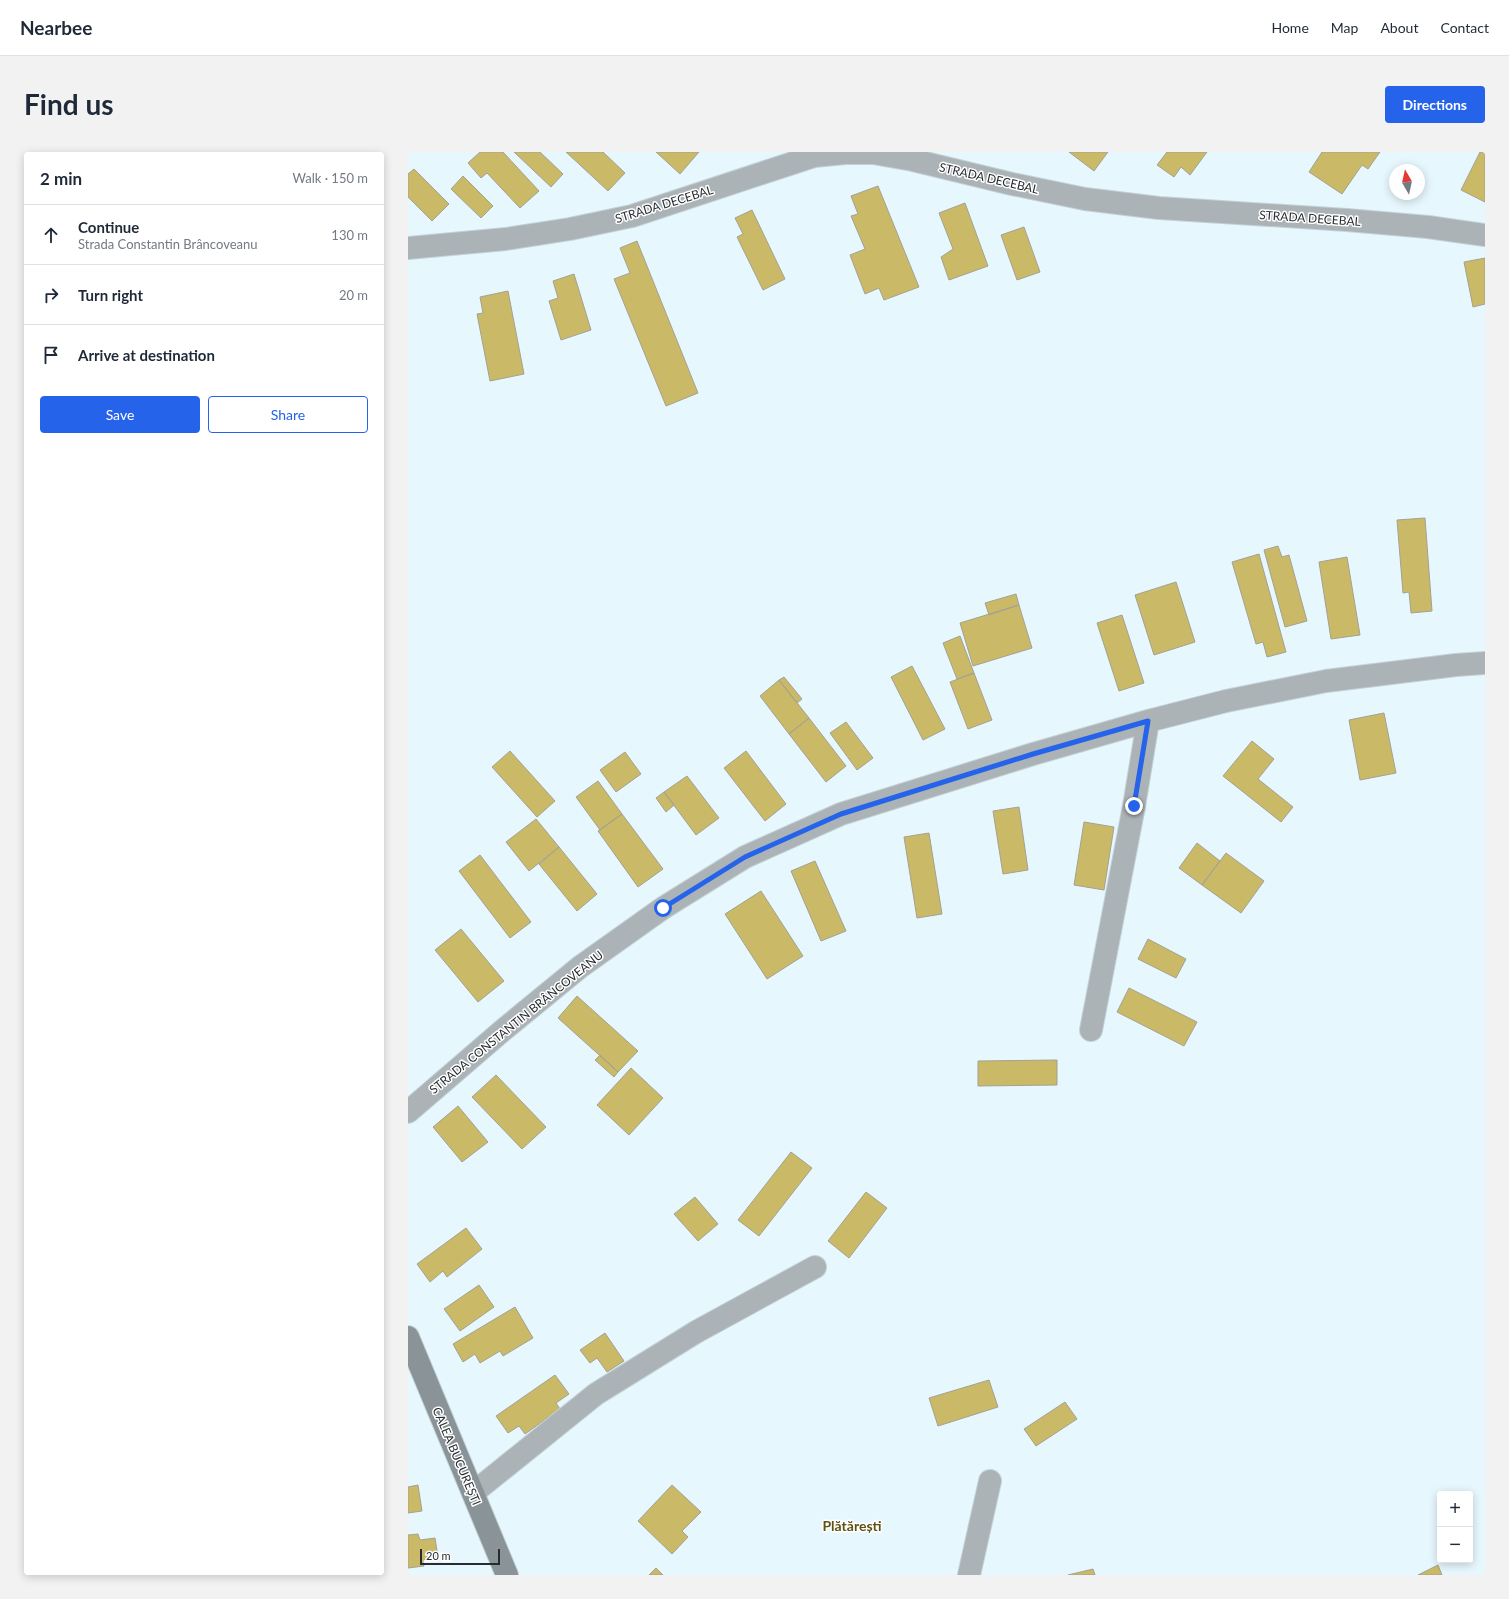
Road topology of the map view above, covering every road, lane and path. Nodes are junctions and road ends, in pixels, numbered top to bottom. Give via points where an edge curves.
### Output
1 (1485, 235) edge
2 (408, 248) edge
3 (1485, 663) edge
4 (1148, 721) junction
5 (1091, 1030) dead end
6 (408, 1112) edge
7 (815, 1267) dead end
8 (408, 1337) edge
9 (990, 1481) dead end
10 (473, 1493) junction
11 (507, 1575) edge
12 (969, 1575) edge

1 - 2 street, STRADA DECEBAL via 1428,227 1159,208 1085,199 913,160 873,153 845,153 814,156 632,216 506,239
3 - 4 street, STRADA CONSTANTIN BRÂNCOVEANU via 1326,681 1226,701
4 - 5 street
4 - 6 street, STRADA CONSTANTIN BRÂNCOVEANU via 841,814 745,857 663,908 580,967 502,1030
7 - 10 street via 696,1332 596,1394
8 - 10 main road, CALEA BUCUREȘTI
9 - 12 street
10 - 11 main road, CALEA BUCUREȘTI

